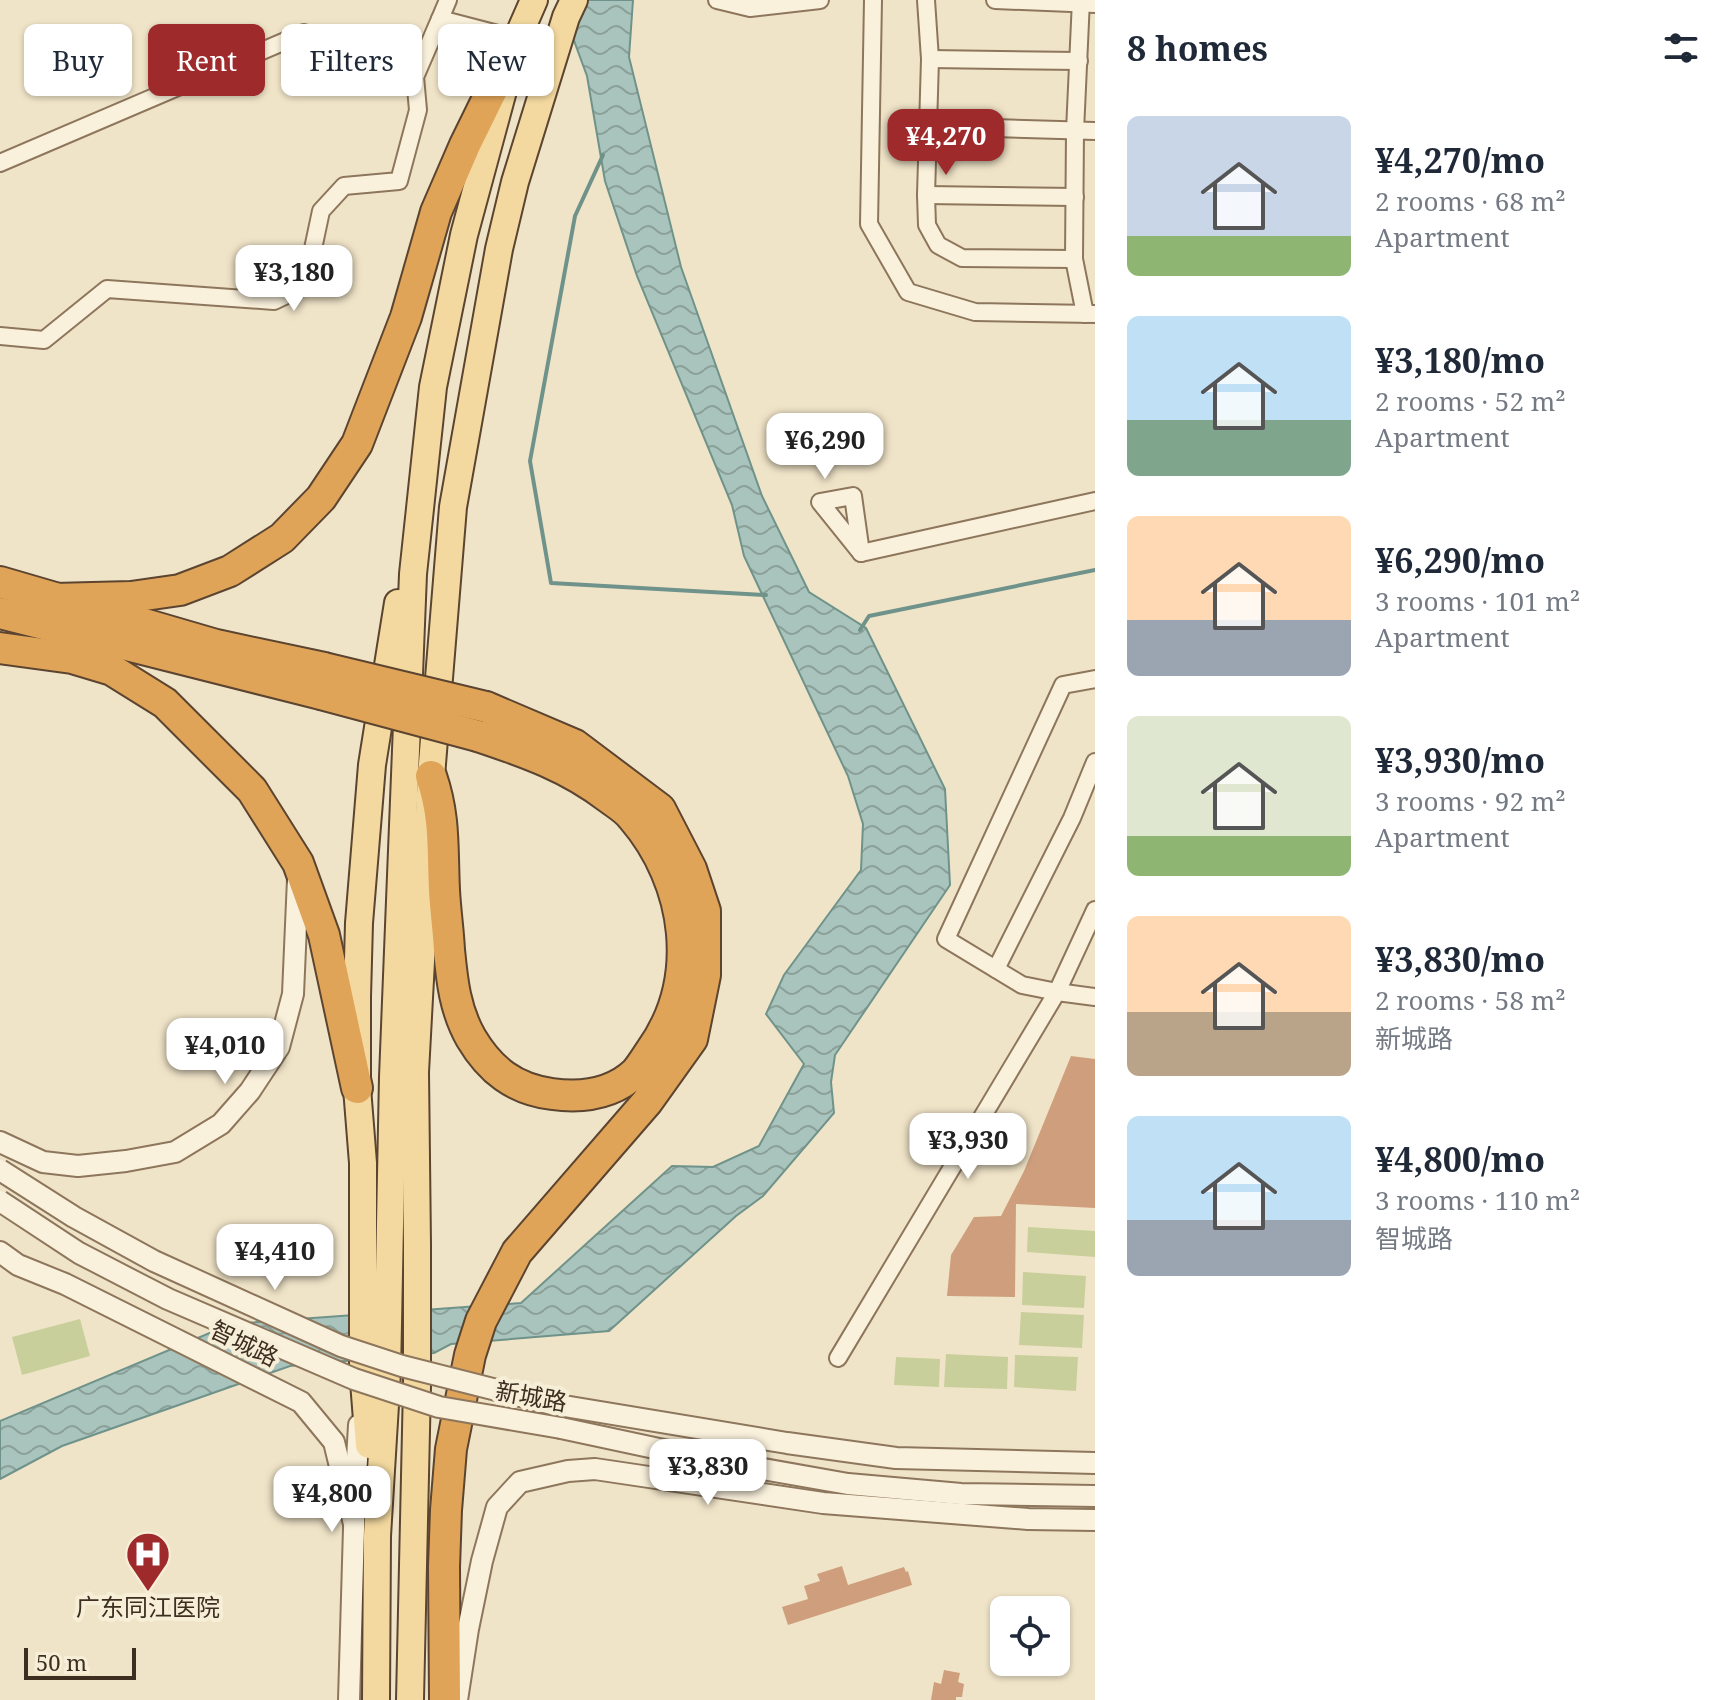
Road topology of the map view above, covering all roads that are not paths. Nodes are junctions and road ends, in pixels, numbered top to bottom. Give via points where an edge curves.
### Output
1 (448, 0) edge
2 (534, 0) edge
3 (717, 0) edge
4 (820, 0) edge
5 (873, 0) edge
6 (926, 0) edge
7 (995, 0) edge
8 (1086, 2) edge
9 (570, 9) edge
10 (440, 19) junction
11 (459, 24) edge
12 (524, 24) edge
13 (281, 43) edge
14 (930, 59) junction
15 (422, 61) edge
16 (1079, 61) junction
17 (417, 96) edge
18 (489, 96) edge
19 (502, 96) edge
20 (928, 126) junction
21 (1075, 131) junction
22 (1095, 131) edge
23 (0, 163) edge
24 (926, 195) junction
25 (1075, 197) junction
26 (1074, 259) junction
27 (1090, 314) edge
28 (0, 336) edge
29 (433, 387) junction
30 (1095, 501) edge
31 (861, 553) dead end
32 (0, 582) edge
33 (54, 599) junction
34 (0, 613) edge
35 (0, 648) edge
36 (1095, 679) edge
37 (323, 681) junction
38 (1095, 762) edge
39 (431, 776) junction
40 (298, 863) junction
41 (1095, 910) edge
42 (996, 969) junction
43 (1057, 992) junction
44 (1095, 997) edge
45 (357, 1088) junction
46 (0, 1142) edge
47 (0, 1170) edge
48 (0, 1201) edge
49 (0, 1252) edge
50 (838, 1358) dead end
51 (375, 1371) junction
52 (1095, 1463) edge
53 (1095, 1496) edge
54 (1095, 1520) edge
55 (414, 1522) junction
56 (366, 1530) junction
57 (349, 1700) edge
58 (376, 1700) edge
59 (410, 1700) edge
60 (432, 1700) edge
61 (445, 1700) edge
62 (457, 1700) edge

1 - 10 street
2 - 12 main road
3 - 4 street via 750,8
5 - 27 street via 869,224 908,292 975,312
6 - 14 street
7 - 8 street
8 - 16 street
9 - 39 main road via 515,182 476,372 453,507
10 - 11 street
10 - 15 street
13 - 23 street
14 - 16 street
14 - 20 street
16 - 21 street
17 - 28 street via 418,110 399,181 344,186 321,211 310,263 297,290 274,301 107,289 44,340
18 - 33 highway via 436,212 406,317 357,444 321,498 282,538 230,571 180,590
19 - 29 main road via 464,235
20 - 21 street
20 - 24 street
21 - 22 street
21 - 25 street
24 - 25 street
24 - 26 street via 927,225 938,245 962,258
25 - 26 street
26 - 27 street
29 - 45 main road via 372,765 359,923
29 - 51 main road via 413,574 389,1284
30 - 31 street
32 - 33 highway
33 - 37 highway
34 - 37 highway
35 - 40 highway via 72,658 112,670 165,703 252,790
36 - 42 street via 1063,685 946,939
37 - 39 highway, bridge via 539,757 592,785 631,815 673,886 683,959 678,996 662,1036 636,1072 608,1091 572,1097 515,1084 493,1069 470,1037 453,991 443,829
37 - 61 highway, bridge via 486,707 575,745 660,809 691,869 705,911 705,975 692,1039 647,1102 517,1252 481,1321 451,1449
38 - 42 street
39 - 55 main road via 415,1072
40 - 45 highway via 324,935
40 - 46 street via 293,994 279,1047 221,1124 175,1152 78,1166 43,1162
41 - 43 street
42 - 43 street via 1022,985
43 - 44 street
43 - 50 street
45 - 51 main road via 364,1307
47 - 52 street, 新城路, bridge via 154,1261 341,1346 402,1366 552,1404 803,1445 896,1458
48 - 53 street, 新城路, bridge via 79,1253 168,1299 354,1379 439,1407 848,1484 961,1494
49 - 56 street, 智城路 via 301,1402 334,1442
51 - 56 main road
54 - 62 street via 823,1503 595,1469 520,1482 497,1507 485,1547
55 - 59 main road
55 - 60 main road
56 - 57 street, 智城路
56 - 58 main road

